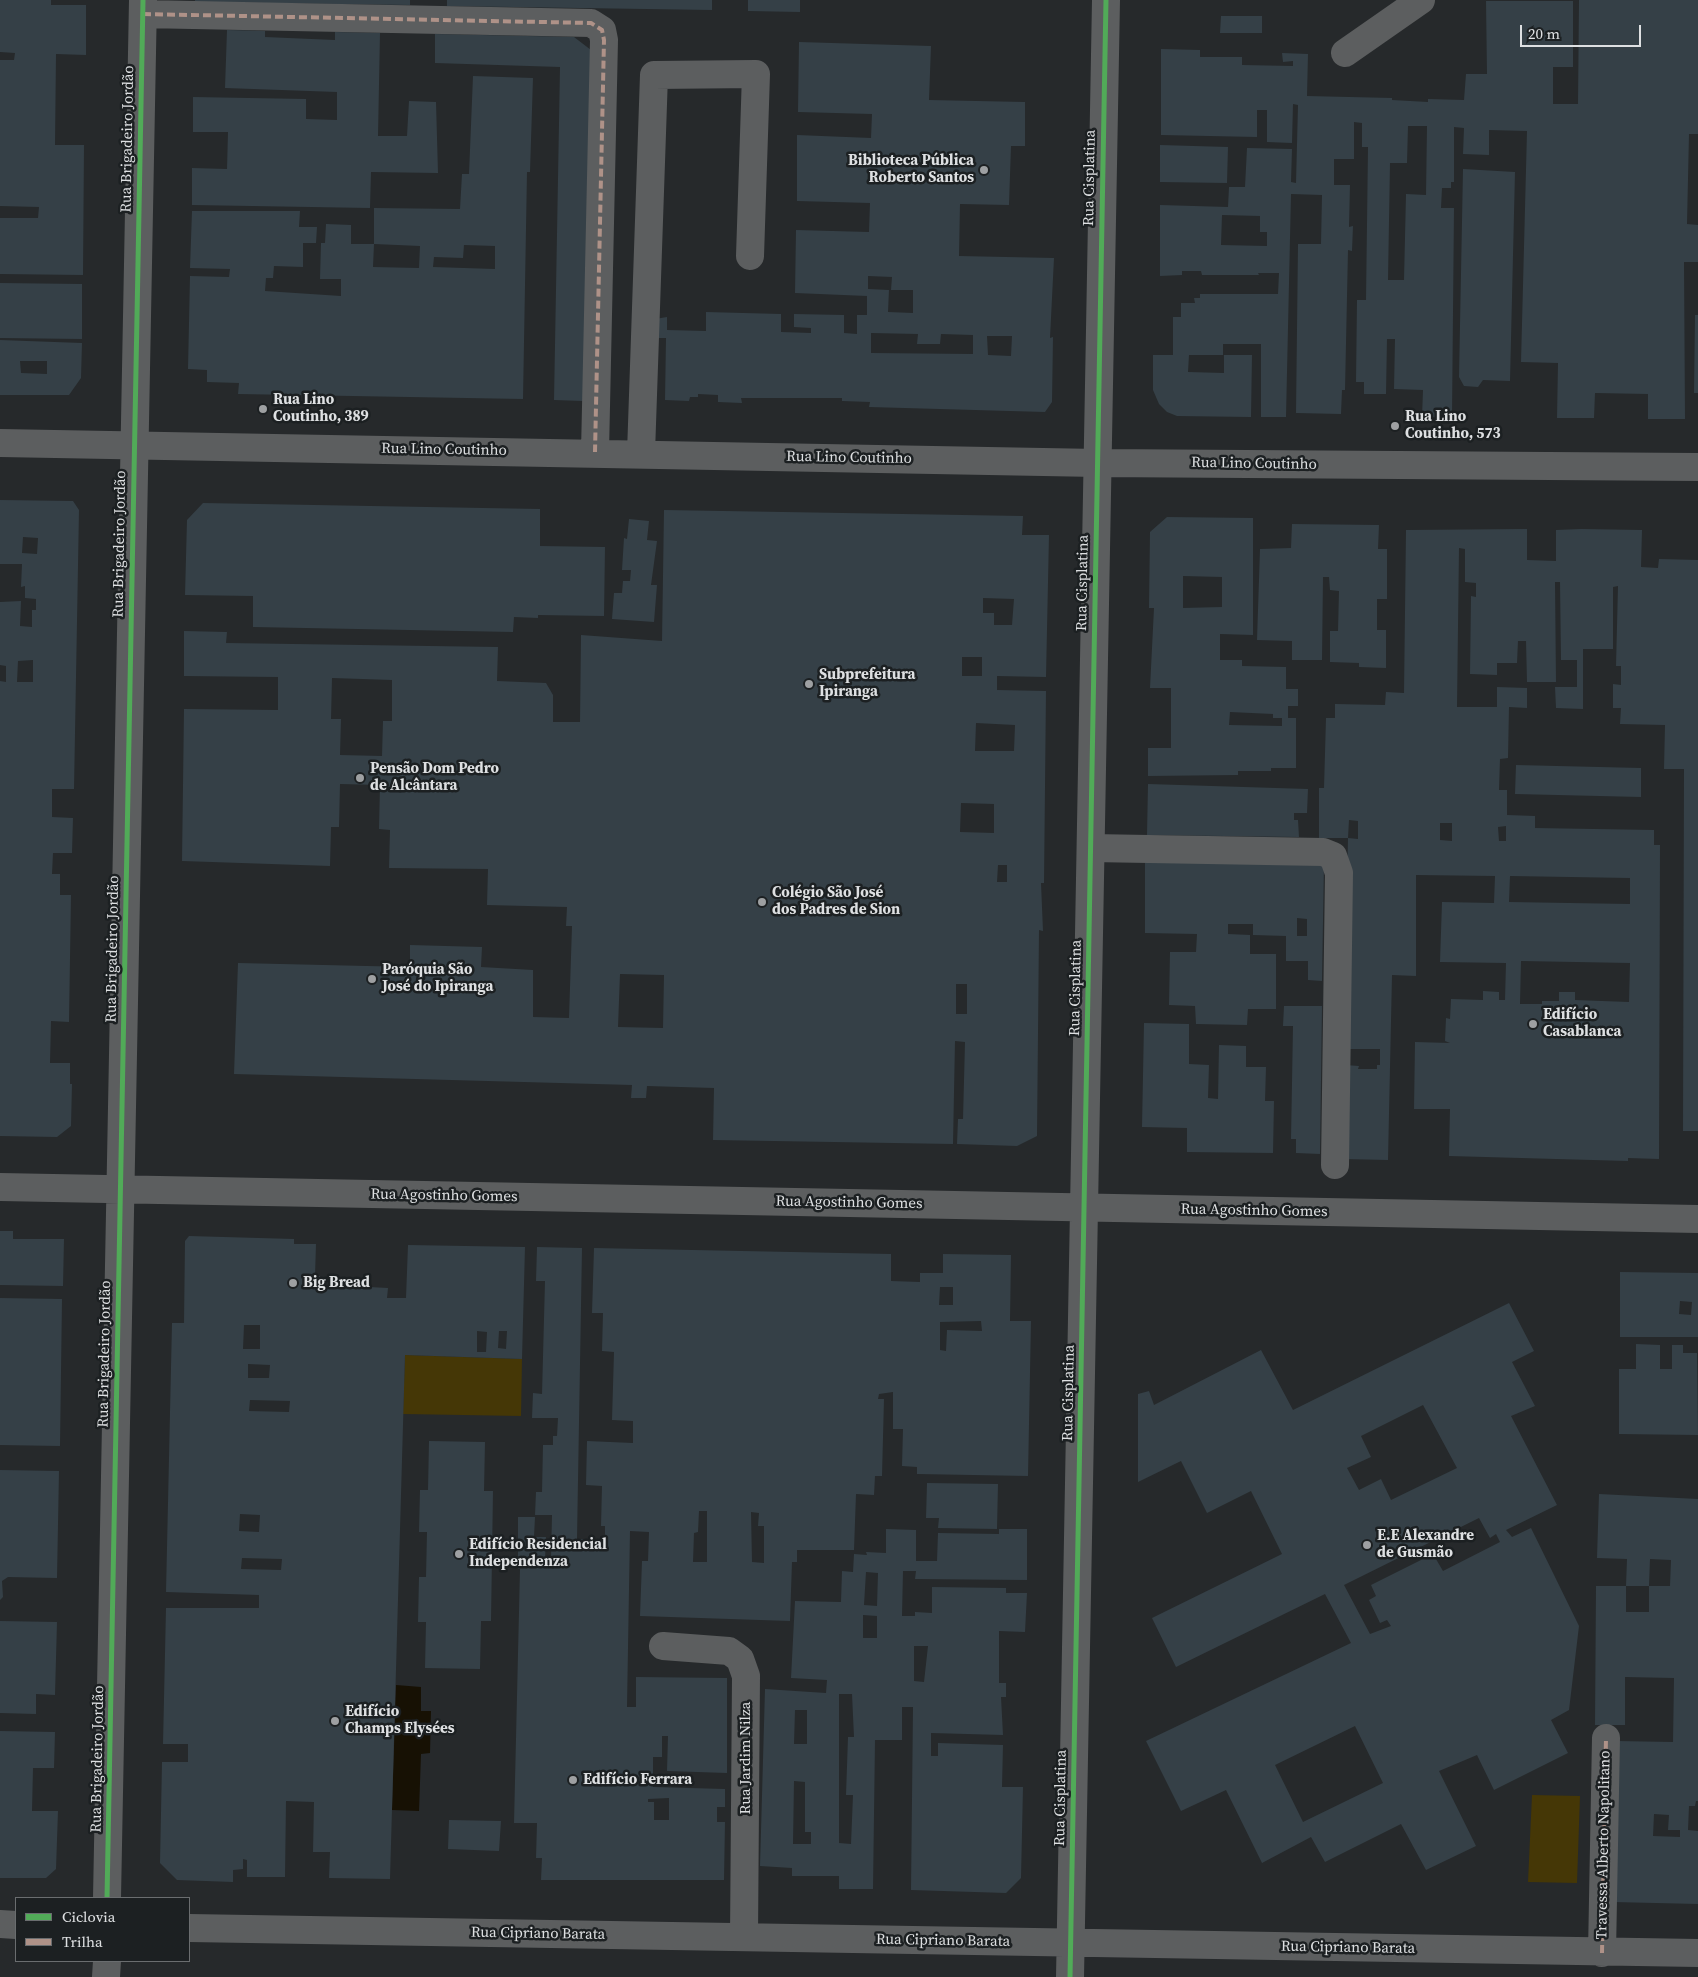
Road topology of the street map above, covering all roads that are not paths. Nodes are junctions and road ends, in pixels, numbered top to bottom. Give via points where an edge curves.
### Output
1 (1106, 0) edge
2 (1421, 0) edge
3 (143, 7) edge
4 (1345, 53) dead end
5 (750, 256) dead end
6 (0, 443) edge
7 (135, 446) junction
8 (595, 452) junction
9 (641, 453) junction
10 (1098, 463) junction
11 (1698, 467) edge
12 (1091, 848) junction
13 (1335, 1165) dead end
14 (0, 1187) edge
15 (121, 1190) junction
16 (1084, 1208) junction
17 (1698, 1219) edge
18 (664, 1646) dead end
19 (1606, 1738) dead end
20 (108, 1897) edge
21 (0, 1924) edge
22 (15, 1925) edge
23 (190, 1928) edge
24 (744, 1938) junction
25 (1071, 1943) junction
26 (1602, 1953) junction
27 (1698, 1953) edge
28 (1070, 1977) edge

1 - 10 street, Rua Cisplatina
2 - 4 street
3 - 7 street, Rua Brigadeiro Jordão
3 - 8 street via 591,23 602,30
5 - 9 street via 756,74 654,75
6 - 7 street, Rua Lino Coutinho
7 - 8 street, Rua Lino Coutinho
7 - 15 street, Rua Brigadeiro Jordão
8 - 9 street, Rua Lino Coutinho
9 - 10 street, Rua Lino Coutinho
10 - 11 street, Rua Lino Coutinho
10 - 12 street, Rua Cisplatina
12 - 13 street via 1323,852 1333,856 1339,873
12 - 16 street, Rua Cisplatina
14 - 15 street, Rua Agostinho Gomes
15 - 16 street, Rua Agostinho Gomes
15 - 20 street, Rua Brigadeiro Jordão
16 - 17 street, Rua Agostinho Gomes
16 - 25 street, Rua Cisplatina
18 - 24 street, Rua Jardim Nilza via 730,1652 740,1659 746,1676
19 - 26 street, Travessa Alberto Napolitano
21 - 22 street
23 - 24 street, Rua Cipriano Barata
24 - 25 street, Rua Cipriano Barata
25 - 26 street, Rua Cipriano Barata
25 - 28 street, Rua Cisplatina
26 - 27 street, Rua Cipriano Barata

